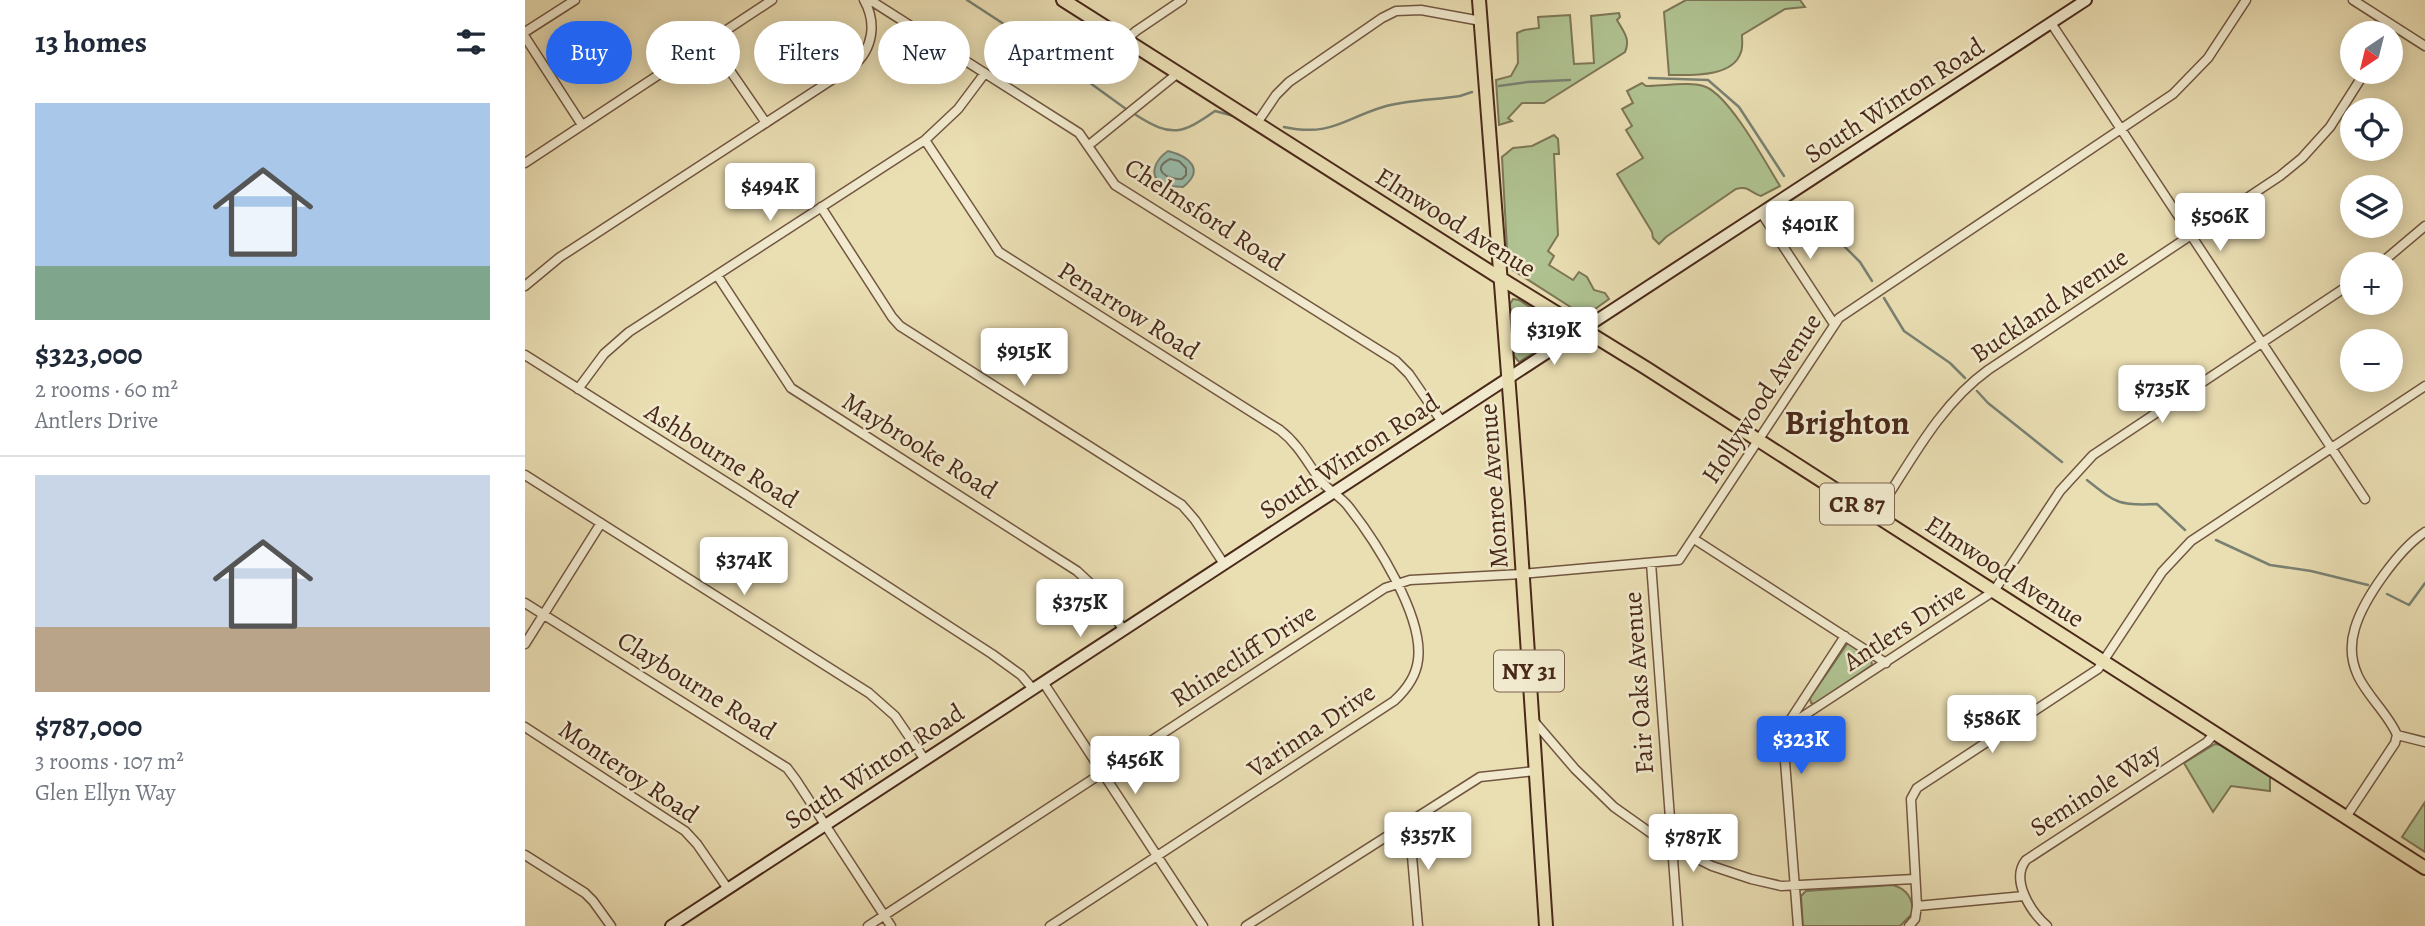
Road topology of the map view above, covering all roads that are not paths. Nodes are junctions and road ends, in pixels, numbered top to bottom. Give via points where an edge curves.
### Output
1 (575, 0) edge
2 (772, 0) edge
3 (864, 0) edge
4 (870, 0) edge
5 (1063, 0) edge
6 (1182, 0) edge
7 (1479, 0) edge
8 (2086, 0) edge
9 (2246, 0) edge
10 (2353, 0) edge
11 (739, 21) edge
12 (1096, 21) edge
13 (1481, 21) junction
14 (2380, 21) edge
15 (2051, 23) junction
16 (1139, 29) edge
17 (525, 34) edge
18 (2403, 35) edge
19 (2425, 46) edge
20 (1139, 48) edge
21 (984, 72) edge
22 (1178, 73) junction
23 (984, 74) edge
24 (646, 82) edge
25 (739, 84) edge
26 (1002, 84) edge
27 (2357, 84) edge
28 (766, 123) junction
29 (1257, 123) junction
30 (582, 125) junction
31 (2121, 129) junction
32 (925, 140) junction
33 (1089, 145) junction
34 (525, 163) edge
35 (821, 207) junction
36 (1762, 214) junction
37 (2425, 226) edge
38 (2191, 235) junction
39 (2394, 252) edge
40 (717, 275) junction
41 (1500, 278) junction
42 (525, 286) edge
43 (2340, 291) edge
44 (1834, 324) junction
45 (1584, 329) junction
46 (2261, 342) junction
47 (525, 355) edge
48 (1508, 379) junction
49 (2425, 386) edge
50 (578, 389) junction
51 (1442, 422) junction
52 (1758, 440) junction
53 (2330, 448) junction
54 (525, 475) edge
55 (1334, 492) junction
56 (2365, 499) dead end
57 (1875, 516) junction
58 (601, 523) junction
59 (2425, 532) edge
60 (1694, 540) junction
61 (1651, 563) junction
62 (1224, 564) junction
63 (1522, 574) junction
64 (1398, 582) junction
65 (1994, 591) junction
66 (525, 603) edge
67 (544, 614) junction
68 (1123, 629) junction
69 (1845, 636) junction
70 (525, 644) edge
71 (2104, 662) junction
72 (1886, 663) junction
73 (1038, 685) junction
74 (1533, 720) junction
75 (525, 727) edge
76 (1785, 728) junction
77 (2215, 733) junction
78 (2397, 735) junction
79 (2425, 742) edge
80 (925, 760) junction
81 (1535, 771) junction
82 (1103, 773) junction
83 (2346, 817) junction
84 (1409, 821) junction
85 (825, 825) junction
86 (1671, 847) junction
87 (525, 855) edge
88 (1158, 857) junction
89 (2425, 868) edge
90 (1914, 878) junction
91 (1795, 887) junction
92 (728, 889) junction
93 (2024, 896) junction
94 (1917, 906) junction
95 (884, 915) junction
96 (1911, 925) edge
97 (611, 926) edge
98 (671, 926) edge
99 (868, 926) edge
100 (891, 926) edge
101 (1050, 926) edge
102 (1203, 926) edge
103 (1246, 926) edge
104 (1418, 926) edge
105 (1546, 926) edge
106 (1678, 926) edge
107 (1798, 926) edge
108 (2047, 926) edge

1 - 17 street
2 - 11 street
3 - 28 street via 872,27 863,56
4 - 21 street, Chelmsford Road
5 - 12 main road, Elmwood Avenue / CR 87
6 - 16 street
7 - 13 main road, Monroe Avenue / NY 31
8 - 15 main road, South Winton Road
9 - 31 street, Hollywood Avenue via 2190,79
10 - 14 street
13 - 29 street via 1413,9 1388,14 1289,82
13 - 41 main road, Monroe Avenue / NY 31
15 - 31 street
15 - 36 main road, South Winton Road
17 - 30 street
18 - 19 street
20 - 22 main road, Elmwood Avenue / CR 87
22 - 29 main road, Elmwood Avenue / CR 87
22 - 33 street
23 - 32 street via 958,109
24 - 30 street
25 - 28 street
26 - 33 street, Chelmsford Road via 1073,129
27 - 38 street, Buckland Avenue via 2330,127 2302,158
28 - 42 street via 560,257
29 - 41 main road, Elmwood Avenue / CR 87
30 - 34 street
31 - 38 street
31 - 44 street, Hollywood Avenue
32 - 35 street
32 - 55 street, Penarrow Road via 999,252 1280,430
33 - 51 street, Chelmsford Road via 1115,185 1397,361
35 - 40 street
35 - 62 street via 899,326 1182,505
36 - 44 street
36 - 45 main road, South Winton Road
37 - 39 street
38 - 46 street
38 - 57 street, Buckland Avenue via 1977,378 1952,402
40 - 50 street via 629,332 604,354
40 - 68 street, Maybrooke Road via 791,387 1077,571
41 - 45 main road, Elmwood Avenue / CR 87
41 - 48 main road, Monroe Avenue / NY 31
43 - 46 street, Antlers Drive
44 - 52 street, Hollywood Avenue
45 - 48 main road, South Winton Road
45 - 52 main road, Elmwood Avenue / CR 87
46 - 53 street
46 - 65 street, Antlers Drive via 2091,457 2060,491
47 - 50 street, Ashbourne Road
48 - 51 main road, South Winton Road
48 - 63 main road, Monroe Avenue / NY 31
49 - 53 street
50 - 73 street, Ashbourne Road
51 - 55 main road, South Winton Road
52 - 57 main road, Elmwood Avenue / CR 87
52 - 60 street, Hollywood Avenue
53 - 56 street
53 - 71 street via 2191,541 2162,572
54 - 58 street
55 - 62 main road, South Winton Road
55 - 64 street, Varinna Drive via 1349,507
57 - 65 main road, Elmwood Avenue / CR 87
58 - 67 street
58 - 80 street via 869,693 895,716
59 - 78 street via 2407,545 2391,566 2362,611 2352,640 2358,676
60 - 61 street, Hollywood Avenue via 1679,560
60 - 69 street
61 - 63 street, Hollywood Avenue
61 - 86 street, Fair Oaks Avenue
62 - 68 main road, South Winton Road
63 - 64 street, Rhinecliff Drive
63 - 74 main road, Monroe Avenue / NY 31
64 - 82 street, Rhinecliff Drive
64 - 88 street, Varinna Drive via 1418,643 1415,673 1402,693
65 - 71 main road, Elmwood Avenue / CR 87
65 - 72 street, Antlers Drive
66 - 67 street, Claybourne Road
67 - 70 street
67 - 85 street, Claybourne Road via 787,768
68 - 73 main road, South Winton Road
69 - 72 street
69 - 76 street, Antlers Drive
71 - 77 main road, Elmwood Avenue / CR 87
71 - 90 street via 1913,791
72 - 76 street, Antlers Drive
73 - 80 main road, South Winton Road
73 - 82 street, Ashbourne Road
74 - 81 main road, Monroe Avenue / NY 31
74 - 86 street via 1600,794
75 - 92 street, Monteroy Road via 685,831
76 - 91 street
77 - 83 main road, Elmwood Avenue / CR 87
77 - 93 street, Seminole Way via 2026,860 2021,870
78 - 79 street
78 - 83 street
80 - 85 main road, South Winton Road
81 - 84 street via 1482,776
81 - 105 main road, Monroe Avenue / NY 31
82 - 88 street, Ashbourne Road
82 - 95 street, Rhinecliff Drive
83 - 89 main road, Elmwood Avenue / CR 87
84 - 103 street
84 - 104 street
85 - 92 main road, South Winton Road
85 - 95 street, Claybourne Road
86 - 91 street via 1766,884
86 - 106 street, Fair Oaks Avenue
87 - 97 street via 590,897
88 - 101 street, Varinna Drive
88 - 102 street, Ashbourne Road
90 - 91 street
90 - 94 street
91 - 107 street
92 - 98 main road, South Winton Road
93 - 94 street
93 - 108 street
94 - 96 street
95 - 99 street, Rhinecliff Drive
95 - 100 street, Claybourne Road

